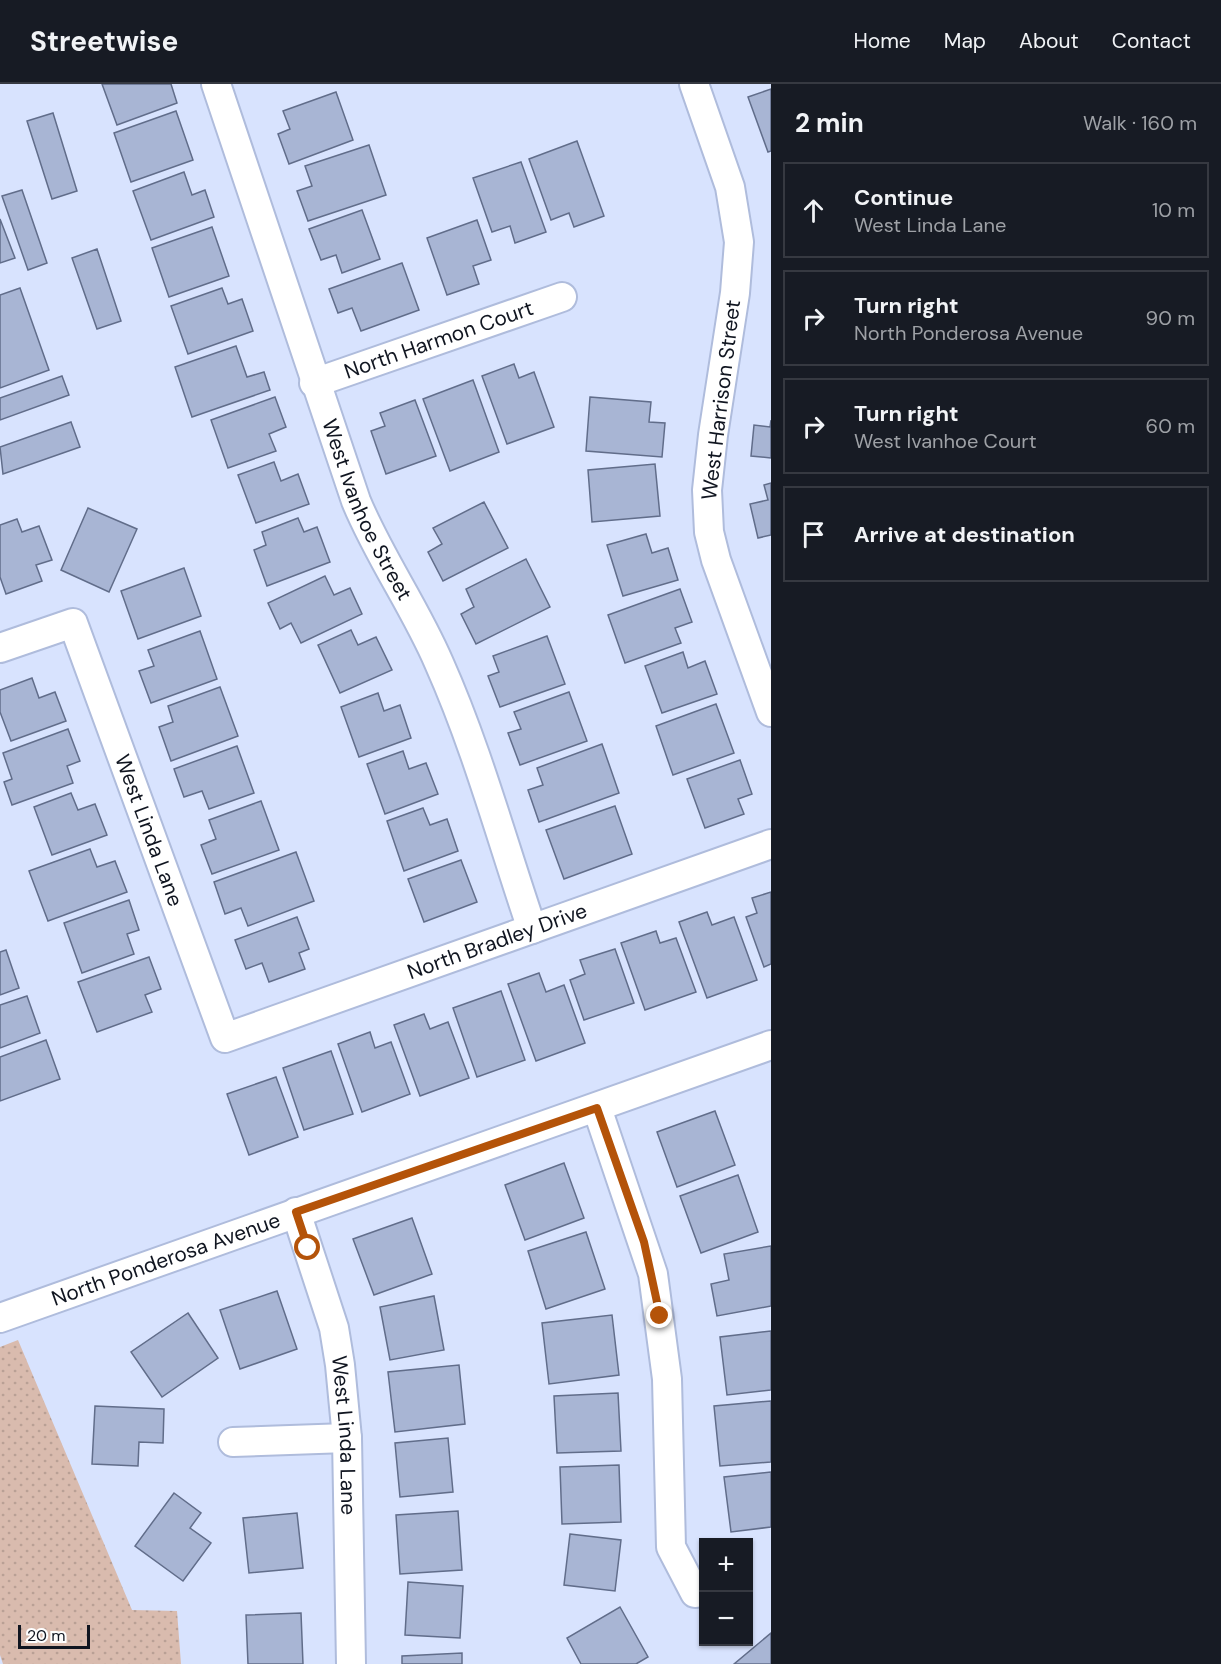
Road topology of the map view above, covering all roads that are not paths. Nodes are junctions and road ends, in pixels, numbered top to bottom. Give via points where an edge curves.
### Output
1 (216, 84) edge
2 (694, 84) edge
3 (562, 297) dead end
4 (314, 383) junction
5 (0, 648) edge
6 (771, 712) edge
7 (771, 844) edge
8 (532, 929) junction
9 (225, 1038) joint
10 (771, 1045) edge
11 (597, 1108) junction
12 (296, 1212) junction
13 (2, 1310) edge
14 (347, 1438) junction
15 (233, 1442) dead end
16 (695, 1593) dead end
17 (351, 1664) edge

1 - 4 street, West Ivanhoe Street
2 - 6 street, West Harrison Street via 730,187 739,242 710,457 709,532
3 - 4 street, North Harmon Court
4 - 8 street, West Ivanhoe Street via 368,529 451,691
5 - 9 street, West Linda Lane via 73,623
7 - 8 street, North Bradley Drive
8 - 9 street, North Bradley Drive
10 - 11 street, North Ponderosa Avenue
11 - 12 street, North Ponderosa Avenue
11 - 16 street via 653,1274 667,1379 671,1547
12 - 13 street, North Ponderosa Avenue
12 - 14 street, West Linda Lane via 334,1328
14 - 15 street
14 - 17 street, West Linda Lane

